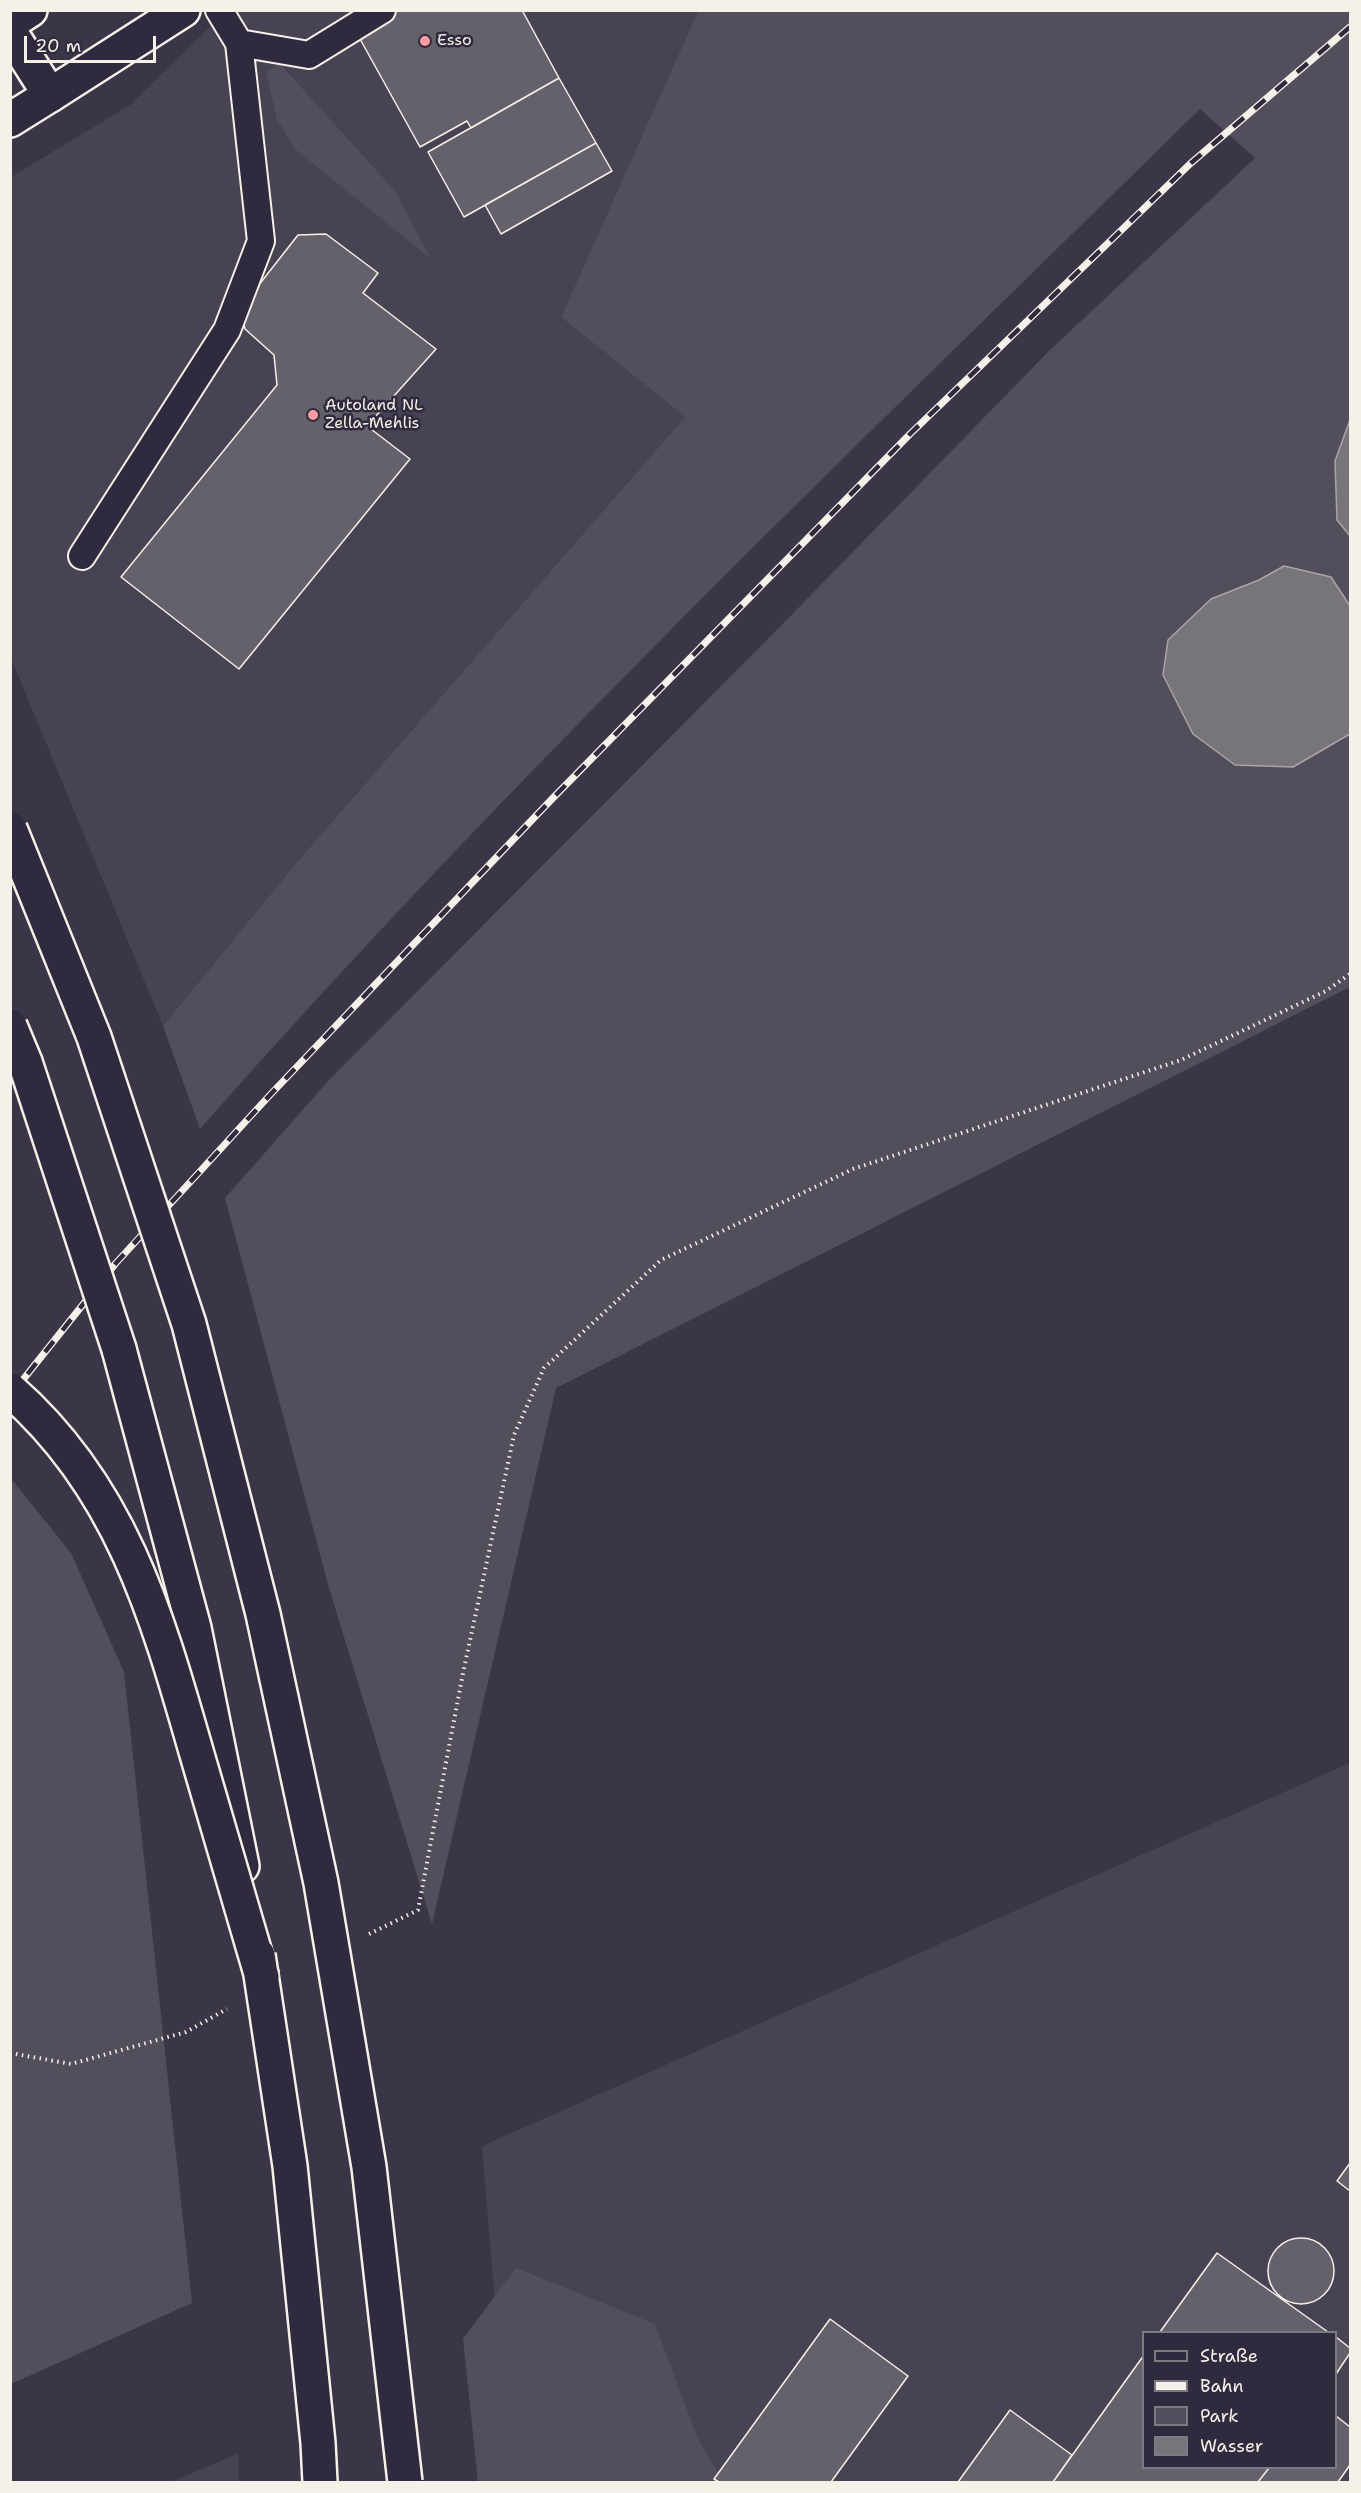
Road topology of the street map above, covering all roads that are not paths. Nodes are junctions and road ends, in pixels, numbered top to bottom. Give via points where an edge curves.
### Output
1 (30, 10) edge
2 (183, 10) edge
3 (219, 10) edge
4 (382, 10) edge
5 (10, 23) edge
6 (10, 32) edge
7 (239, 43) junction
8 (50, 95) junction
9 (10, 120) edge
10 (82, 556) dead end
11 (10, 830) edge
12 (10, 1026) edge
13 (10, 1390) edge
14 (261, 1977) junction
15 (320, 2482) edge
16 (405, 2482) edge

1 - 5 main road
2 - 8 main road
3 - 7 lane
4 - 7 lane via 309,55
6 - 8 main road
7 - 10 lane via 261,241 227,330
8 - 9 main road
11 - 16 main road, bridge via 94,1037 189,1324 263,1614 321,1883 369,2167
12 - 14 main road, bridge via 119,1349 194,1628 226,1778
13 - 14 main road, bridge via 33,1409 99,1494 137,1566 165,1643
14 - 15 main road, bridge via 290,2166

